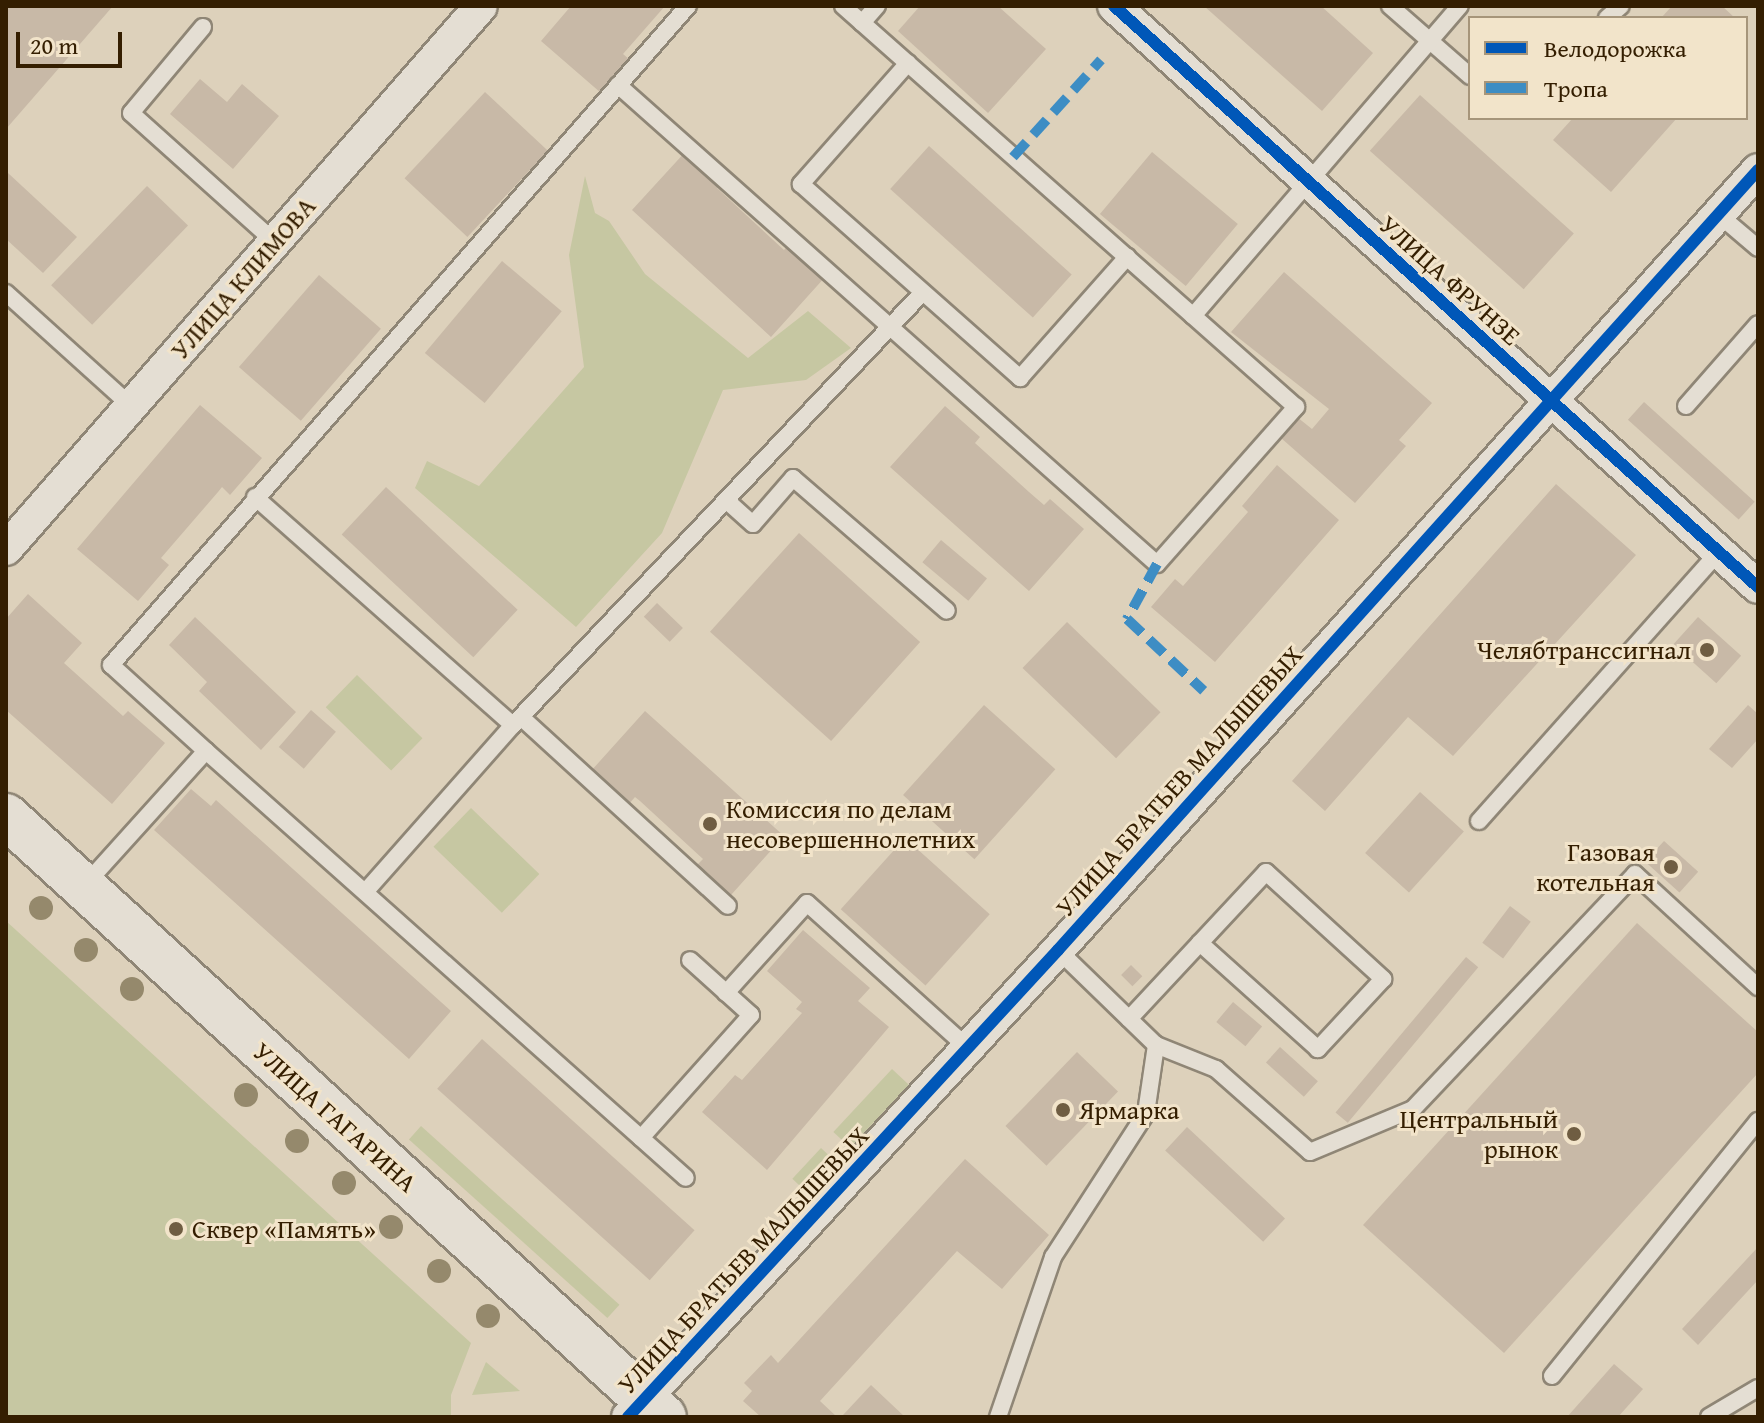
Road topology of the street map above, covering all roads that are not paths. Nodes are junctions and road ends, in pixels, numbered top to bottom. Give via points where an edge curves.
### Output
1 (481, 6) edge
2 (688, 6) edge
3 (843, 6) edge
4 (877, 6) edge
5 (1114, 6) edge
6 (1390, 6) edge
7 (1460, 6) edge
8 (862, 23) junction
9 (203, 27) dead end
10 (1430, 41) junction
11 (908, 63) junction
12 (1468, 74) edge
13 (618, 85) junction
14 (1758, 170) edge
15 (1306, 181) junction
16 (1718, 214) junction
17 (275, 242) junction
18 (1758, 248) edge
19 (1127, 257) junction
20 (923, 292) junction
21 (6, 293) edge
22 (1193, 316) junction
23 (1758, 324) edge
24 (892, 328) junction
25 (1549, 398) junction
26 (131, 406) junction
27 (1686, 406) dead end
28 (255, 497) junction
29 (726, 500) junction
30 (6, 549) edge
31 (1719, 552) junction
32 (1758, 587) edge
33 (947, 611) dead end
34 (517, 721) junction
35 (206, 751) junction
36 (6, 816) edge
37 (1479, 821) dead end
38 (83, 887) junction
39 (366, 891) junction
40 (728, 906) dead end
41 (1200, 943) junction
42 (1058, 950) junction
43 (690, 960) dead end
44 (1758, 987) edge
45 (726, 993) junction
46 (1129, 1019) junction
47 (1156, 1045) junction
48 (968, 1048) junction
49 (1758, 1121) edge
50 (641, 1138) junction
51 (686, 1178) dead end
52 (1552, 1376) dead end
53 (1758, 1388) edge
54 (645, 1411) edge
55 (998, 1417) edge
56 (1709, 1417) edge

1 - 17 street, УЛИЦА КЛИМОВА
2 - 13 lane
3 - 8 lane
4 - 8 lane
5 - 15 street, УЛИЦА ФРУНЗЕ
6 - 10 lane
7 - 10 lane
8 - 11 lane
9 - 17 lane via 131,113
10 - 12 lane
10 - 15 lane
11 - 19 lane
11 - 20 lane via 801,184
13 - 24 lane
13 - 28 lane
14 - 16 street, УЛИЦА БРАТЬЕВ МАЛЫШЕВЫХ
15 - 22 lane
15 - 25 street, УЛИЦА ФРУНЗЕ
16 - 18 lane
16 - 25 street, УЛИЦА БРАТЬЕВ МАЛЫШЕВЫХ
17 - 26 street, УЛИЦА КЛИМОВА
19 - 20 lane via 1020,378
19 - 22 lane
20 - 24 lane
21 - 26 lane
22 - 24 lane via 1296,407 1157,564
23 - 27 lane
24 - 29 lane
25 - 31 street, УЛИЦА ФРУНЗЕ
25 - 42 street, УЛИЦА БРАТЬЕВ МАЛЫШЕВЫХ
26 - 30 street, УЛИЦА КЛИМОВА
28 - 34 lane
28 - 35 lane via 111,665
29 - 33 lane via 753,524 793,478
29 - 34 lane
31 - 32 street, УЛИЦА ФРУНЗЕ
31 - 37 lane
34 - 39 lane
34 - 40 lane
35 - 38 lane
35 - 39 lane
36 - 38 main road, УЛИЦА ГАГАРИНА
38 - 54 main road, УЛИЦА ГАГАРИНА
39 - 50 lane
41 - 41 lane via 1266,872 1383,979 1318,1049
41 - 46 lane
42 - 46 lane
42 - 48 street, УЛИЦА БРАТЬЕВ МАЛЫШЕВЫХ
43 - 45 lane
44 - 47 lane via 1635,874 1413,1109 1310,1152 1216,1069
45 - 48 lane via 807,903
45 - 50 lane via 751,1015
46 - 47 lane
47 - 55 lane via 1146,1113 1053,1257
48 - 54 street, УЛИЦА БРАТЬЕВ МАЛЫШЕВЫХ
49 - 52 lane
50 - 51 lane
53 - 56 lane

